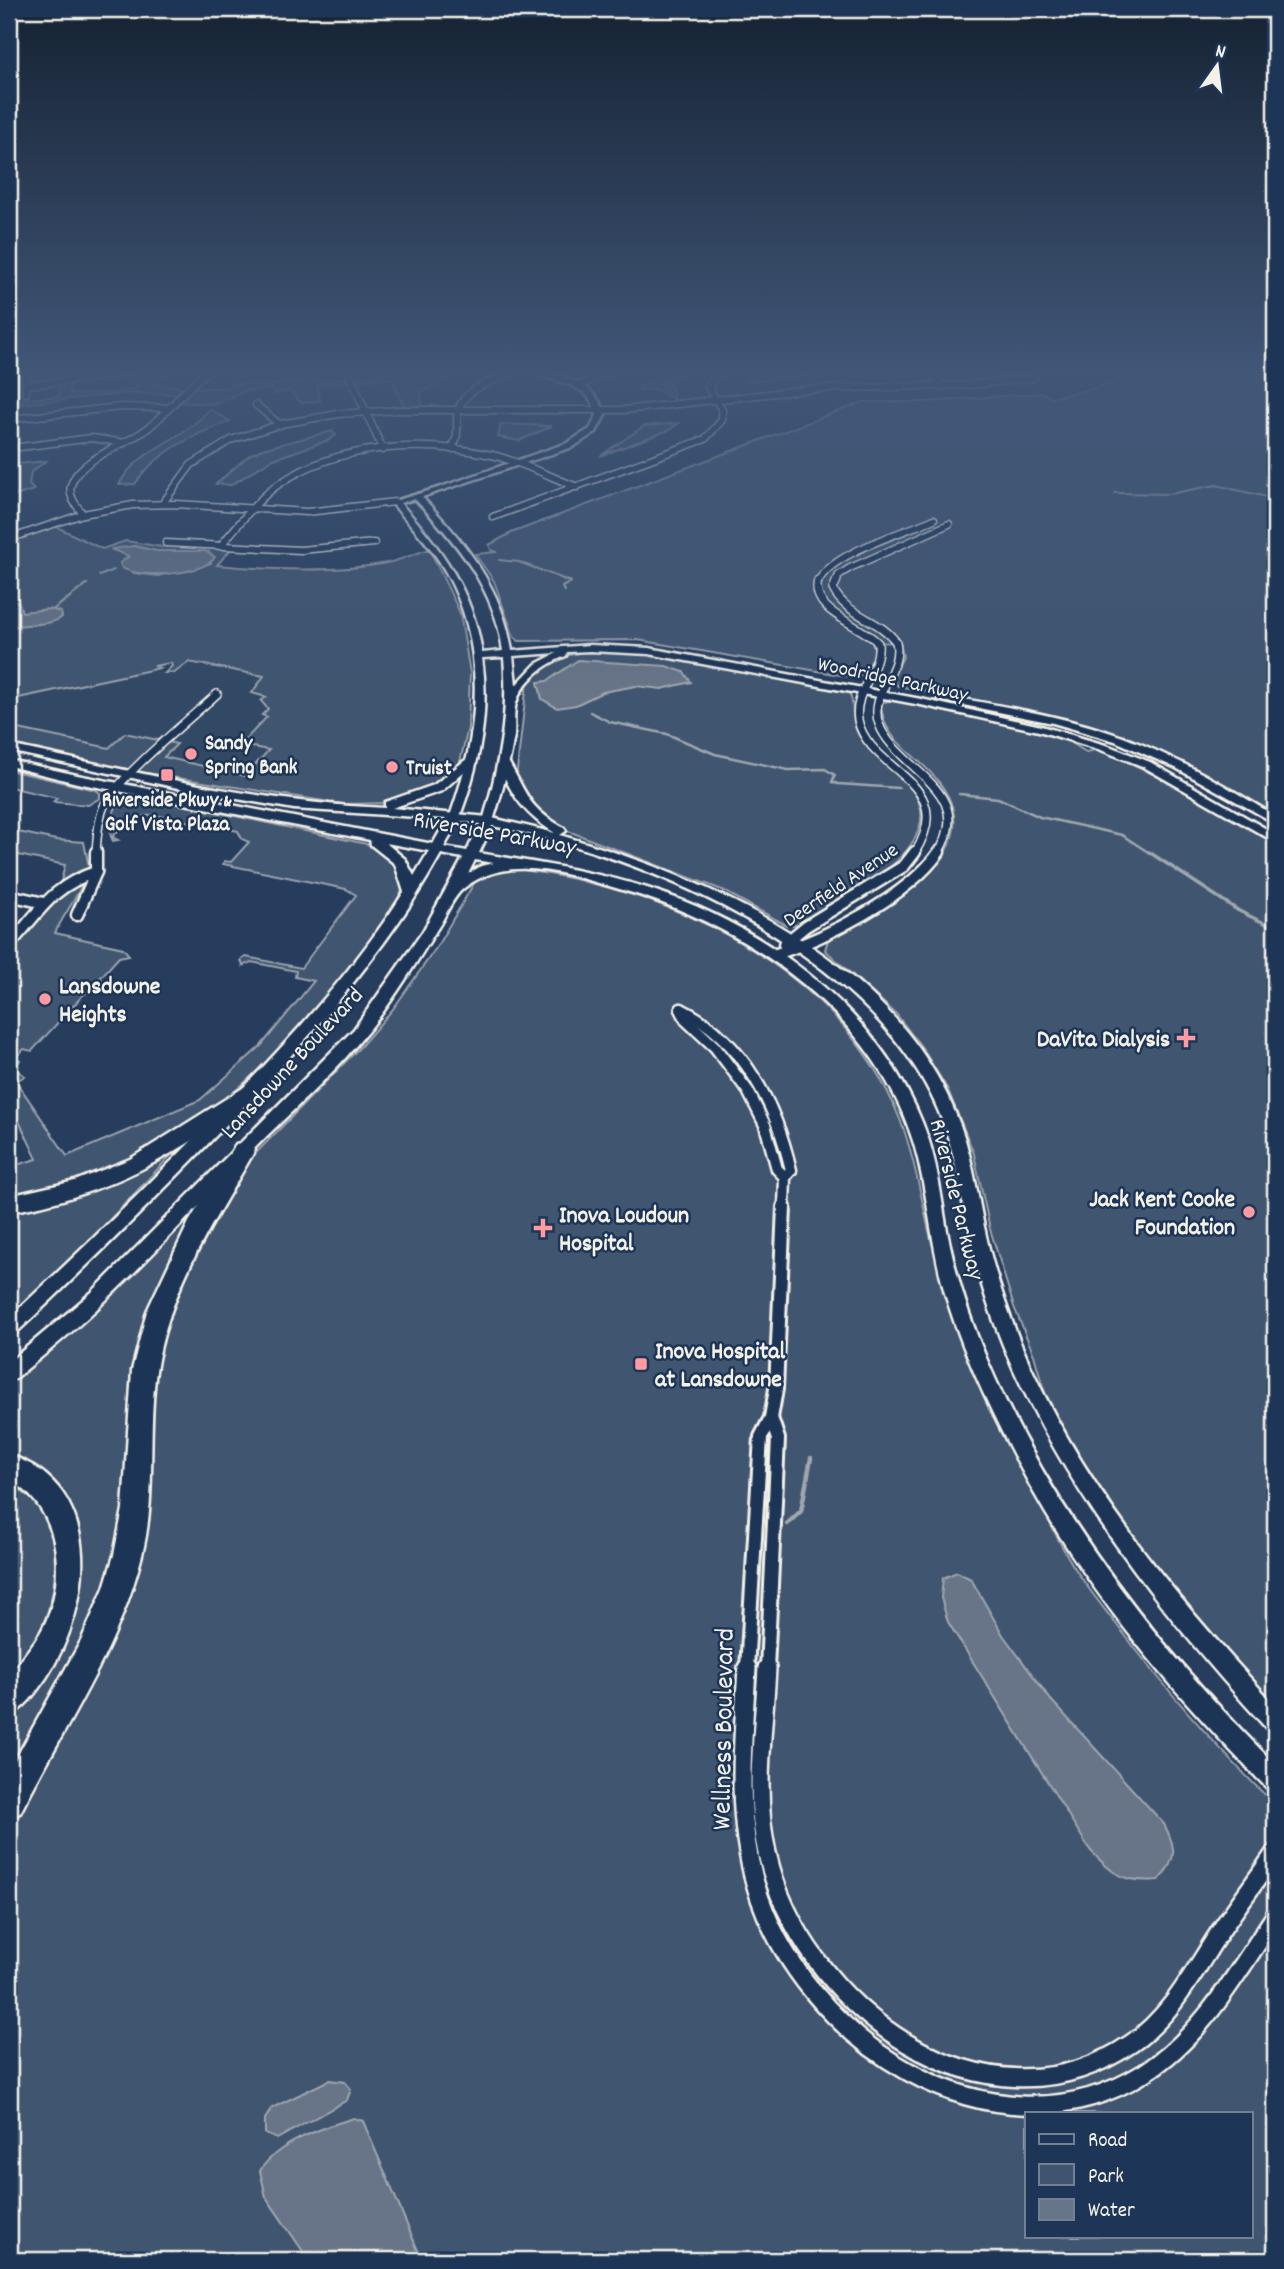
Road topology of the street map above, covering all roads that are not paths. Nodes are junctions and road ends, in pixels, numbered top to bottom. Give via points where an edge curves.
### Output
1 (76, 478) edge
2 (178, 478) edge
3 (289, 478) edge
4 (475, 478) edge
5 (554, 478) edge
6 (601, 478) edge
7 (577, 487) junction
8 (417, 497) junction
9 (395, 502) junction
10 (163, 503) junction
11 (253, 510) junction
12 (83, 514) junction
13 (493, 517) dead end
14 (934, 519) dead end
15 (949, 524) dead end
16 (9, 539) edge
17 (166, 543) dead end
18 (374, 543) dead end
19 (220, 546) junction
20 (590, 648) junction
21 (508, 649) junction
22 (477, 652) junction
23 (863, 687) junction
24 (881, 690) junction
25 (216, 694) dead end
26 (513, 701) junction
27 (9, 748) edge
28 (473, 758) junction
29 (9, 763) edge
30 (505, 765) junction
31 (129, 775) junction
32 (118, 787) junction
33 (334, 810) junction
34 (455, 816) junction
35 (1275, 820) edge
36 (488, 821) junction
37 (360, 834) junction
38 (1275, 839) edge
39 (438, 849) junction
40 (597, 849) junction
41 (471, 856) junction
42 (535, 865) junction
43 (96, 872) junction
44 (455, 888) junction
45 (411, 893) junction
46 (9, 895) edge
47 (44, 903) junction
48 (77, 915) dead end
49 (791, 937) junction
50 (9, 945) edge
51 (804, 946) junction
52 (774, 955) junction
53 (251, 1090) junction
54 (244, 1150) junction
55 (785, 1177) junction
56 (9, 1204) edge
57 (9, 1329) edge
58 (9, 1373) edge
59 (771, 1418) junction
60 (9, 1466) edge
61 (9, 1702) edge
62 (1275, 1721) edge
63 (1275, 1780) edge
64 (9, 1802) edge
65 (1275, 1853) edge
66 (1275, 1916) edge

1 - 12 street via 72,499
2 - 10 street
3 - 11 street
4 - 8 street
5 - 7 street
6 - 7 street
7 - 13 street
8 - 9 street
8 - 21 street, Lansdowne Boulevard via 453,533 477,567 495,603
9 - 11 street via 322,511
9 - 22 street, Lansdowne Boulevard via 456,581
10 - 11 street
10 - 12 street
11 - 19 street
12 - 16 street
14 - 23 street via 831,567 817,581 819,599 825,606 867,631 878,643 880,653
15 - 24 street via 850,568 834,583 837,600 882,627 896,642 897,658
17 - 19 street
18 - 19 street via 301,550
20 - 21 street, Woodridge Parkway
20 - 23 street, Woodridge Parkway via 667,654
20 - 26 street via 535,666
21 - 22 street, Woodridge Parkway
21 - 23 street, Woodridge Parkway via 632,642
21 - 26 street, Lansdowne Boulevard
22 - 28 street, Lansdowne Boulevard via 479,720
23 - 24 street, Woodridge Parkway
23 - 49 street, Deerfield Avenue via 857,706 860,727 918,792 926,813 925,832 904,866
24 - 35 street, Woodridge Parkway via 1046,718 1108,735 1185,767
24 - 38 street, Woodridge Parkway via 1105,748 1171,777
24 - 51 street, Deerfield Avenue via 876,712 881,729 941,795 947,824 944,845 917,878
25 - 31 street
26 - 30 street, Lansdowne Boulevard
27 - 31 main road, Riverside Parkway
28 - 33 main road via 445,784 422,796 386,806
28 - 34 street, Lansdowne Boulevard
29 - 32 main road, Riverside Parkway
30 - 36 street, Lansdowne Boulevard
30 - 40 main road via 526,808
31 - 32 street
31 - 33 main road, Riverside Parkway
32 - 37 main road, Riverside Parkway
32 - 43 street via 101,816
33 - 34 main road, Riverside Parkway
34 - 36 main road, Riverside Parkway
34 - 39 main road, Lansdowne Boulevard
36 - 40 main road, Riverside Parkway
36 - 41 main road, Lansdowne Boulevard
37 - 39 main road, Riverside Parkway
37 - 45 main road via 401,860
39 - 41 main road, Riverside Parkway
39 - 45 main road, Lansdowne Boulevard
40 - 49 main road, Riverside Parkway via 712,895
41 - 42 main road, Riverside Parkway
41 - 44 main road, Lansdowne Boulevard
42 - 44 main road via 495,867
42 - 52 main road, Riverside Parkway via 596,876 661,897 722,924
43 - 47 street via 65,881
43 - 48 street
44 - 54 main road, Lansdowne Boulevard via 359,1033
45 - 53 main road, Lansdowne Boulevard via 364,962
46 - 47 street
47 - 50 street
49 - 51 main road, Riverside Parkway
49 - 52 street, Deerfield Avenue
51 - 52 street, Deerfield Avenue
51 - 62 main road, Riverside Parkway via 879,1010 925,1070 958,1139 989,1281 1014,1349 1050,1422 1135,1555
52 - 63 main road, Riverside Parkway via 816,987 856,1027 899,1090 919,1136 943,1253 966,1329 1009,1427 1053,1506 1177,1676
53 - 56 highway via 160,1156 67,1192
53 - 57 main road, Lansdowne Boulevard
54 - 58 main road, Lansdowne Boulevard via 97,1298
54 - 64 highway via 201,1218 159,1310 141,1398 138,1507 115,1596
55 - 55 street, Wellness Boulevard via 791,1170 779,1124 751,1072 695,1013 681,1010 748,1091 765,1125 777,1169
55 - 59 street, Wellness Boulevard
59 - 65 street, Wellness Boulevard via 778,1439 761,1772 764,1836 775,1883 793,1926 823,1972 859,2010 908,2046 979,2074 1029,2080 1078,2072 1129,2045 1169,2010
59 - 66 street, Wellness Boulevard via 761,1437 740,1813 752,1881 772,1932 799,1978 837,2021 888,2064 943,2089 1007,2105 1080,2100 1120,2086 1169,2053 1208,2010
60 - 61 highway via 45,1489 61,1516 70,1567 59,1623 44,1655

